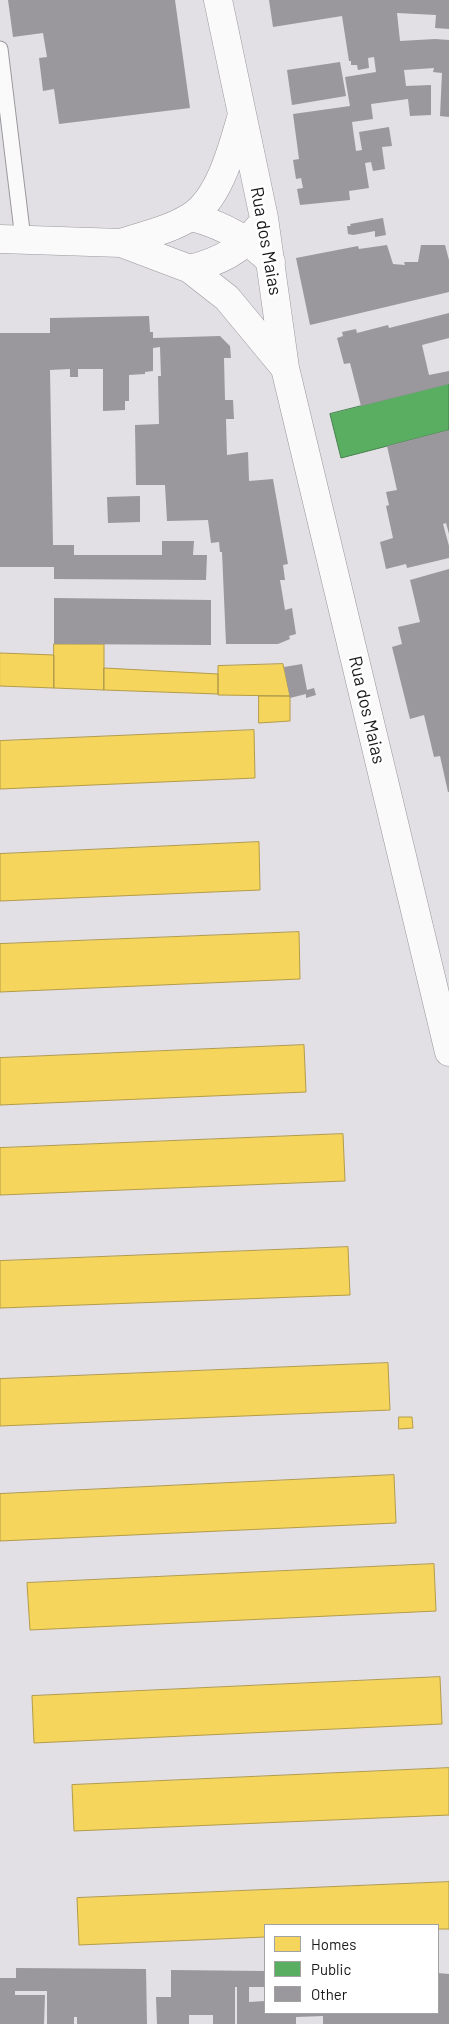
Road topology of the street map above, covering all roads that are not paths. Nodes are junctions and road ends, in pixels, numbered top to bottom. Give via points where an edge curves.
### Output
1 (218, 0) edge
2 (0, 50) edge
3 (242, 114) junction
4 (192, 216) junction
5 (264, 218) junction
6 (11, 239) edge
7 (247, 241) junction
8 (121, 243) junction
9 (272, 262) junction
10 (190, 269) junction
11 (285, 368) junction
12 (449, 1052) edge

1 - 3 main road, Rua dos Maias
2 - 6 lane
3 - 4 main road, Rua dos Maias via 230,156 214,192
3 - 5 main road, Rua dos Maias
4 - 7 main road via 229,230
4 - 8 main road
5 - 7 main road
5 - 9 main road, Rua dos Maias
6 - 8 main road
7 - 9 main road
7 - 10 main road via 216,262
8 - 10 main road, Rua dos Maias
9 - 11 main road, Rua dos Maias
10 - 11 main road, Rua dos Maias via 227,298
11 - 12 main road, Rua dos Maias

